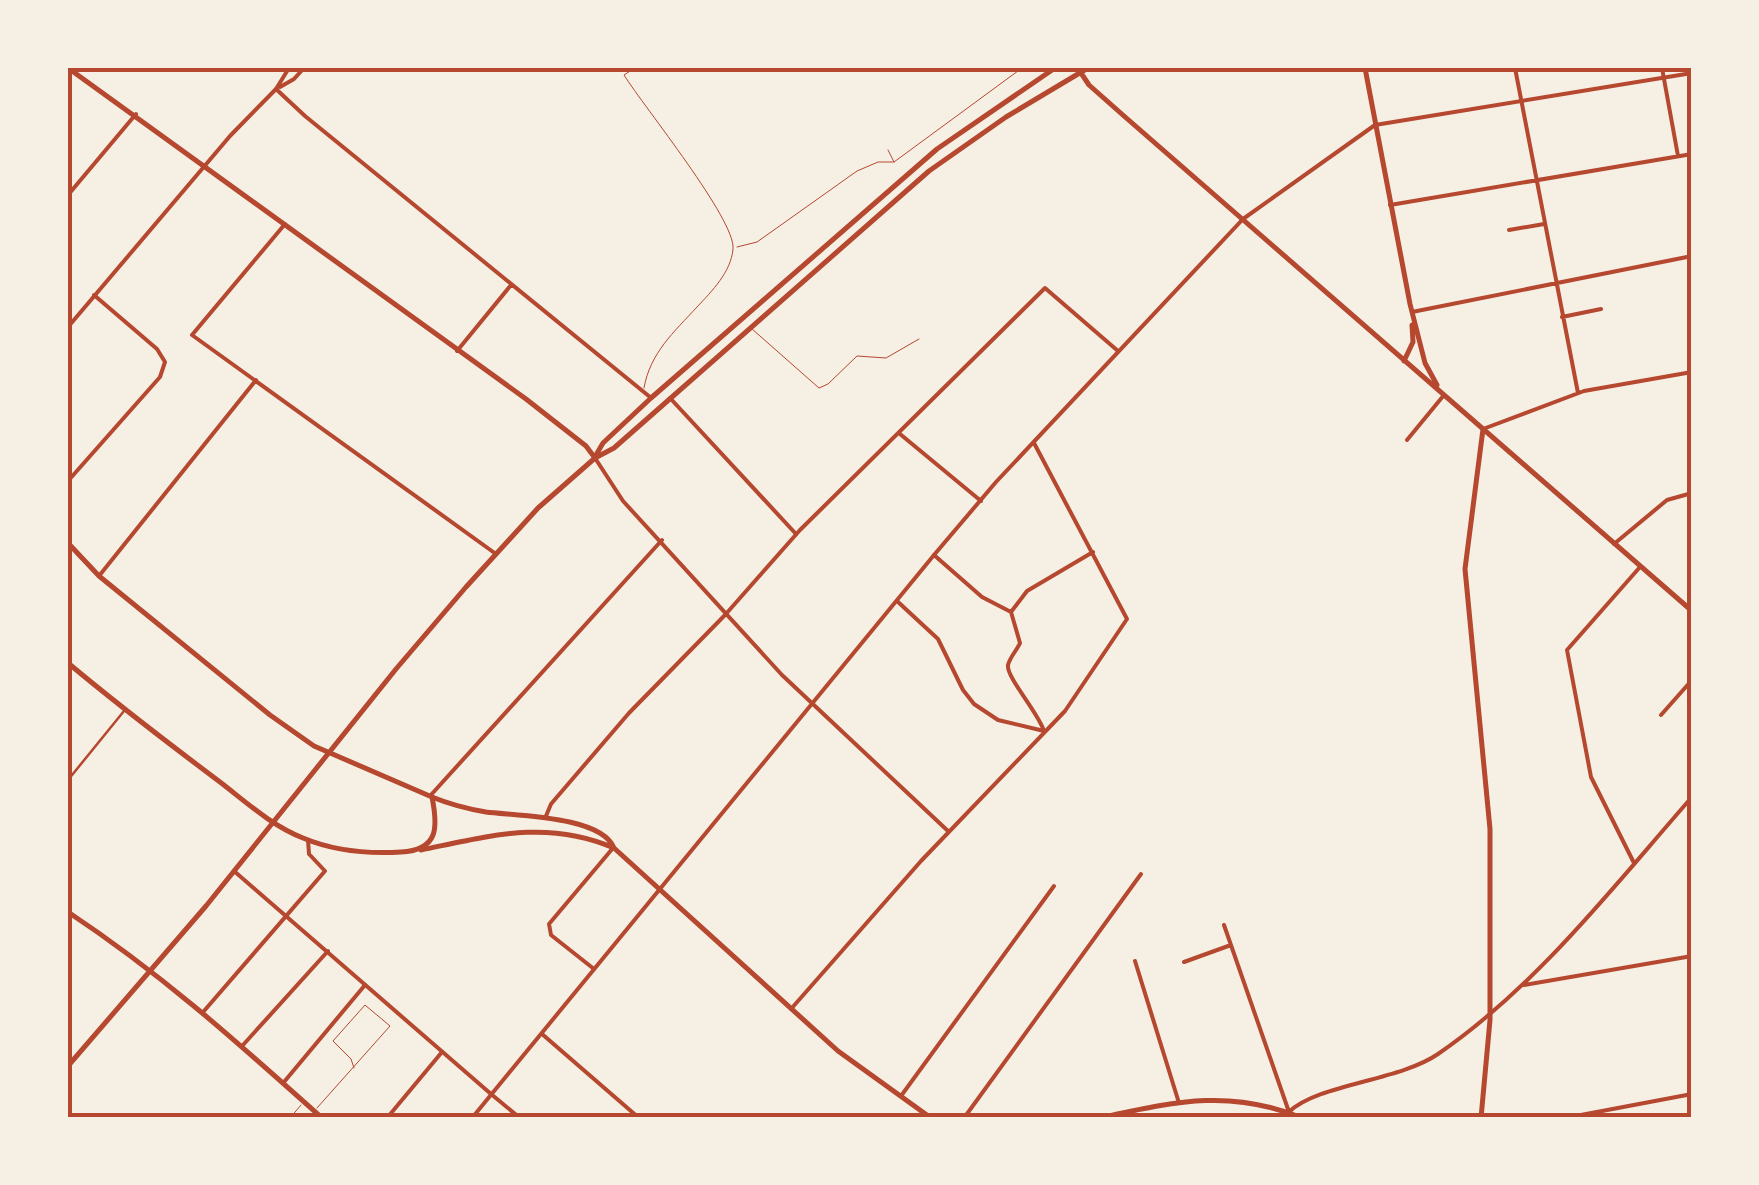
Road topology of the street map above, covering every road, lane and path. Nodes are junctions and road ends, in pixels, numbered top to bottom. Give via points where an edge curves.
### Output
1 (289, 68) edge
2 (304, 68) edge
3 (619, 68) edge
4 (636, 68) edge
5 (1022, 68) edge
6 (1055, 68) edge
7 (1088, 68) edge
8 (1366, 68) edge
9 (1515, 68) edge
10 (1662, 68) edge
11 (1080, 70) edge
12 (71, 71) edge
13 (1692, 74) edge
14 (624, 76) junction
15 (1665, 78) junction
16 (276, 89) junction
17 (1520, 101) junction
18 (136, 114) junction
19 (972, 123) junction
20 (1375, 126) junction
21 (980, 135) junction
22 (888, 150) dead end
23 (1692, 154) edge
24 (1678, 156) junction
25 (894, 162) junction
26 (206, 166) junction
27 (1536, 181) junction
28 (68, 195) edge
29 (1390, 205) junction
30 (1243, 219) junction
31 (285, 224) junction
32 (1544, 224) junction
33 (1509, 230) dead end
34 (734, 246) junction
35 (1692, 256) edge
36 (512, 284) junction
37 (1555, 284) junction
38 (94, 295) junction
39 (1601, 309) dead end
40 (1412, 312) junction
41 (1562, 316) junction
42 (68, 326) edge
43 (750, 327) junction
44 (919, 339) dead end
45 (458, 351) junction
46 (1118, 352) junction
47 (1404, 361) junction
48 (1692, 372) edge
49 (256, 380) junction
50 (644, 392) junction
51 (1578, 393) junction
52 (1444, 395) junction
53 (651, 398) junction
54 (670, 398) junction
55 (1483, 428) junction
56 (900, 434) junction
57 (1408, 440) dead end
58 (1034, 443) junction
59 (594, 458) junction
60 (68, 481) edge
61 (1692, 494) edge
62 (980, 501) junction
63 (796, 534) junction
64 (662, 540) junction
65 (68, 543) edge
66 (1614, 544) junction
67 (1092, 552) junction
68 (496, 554) junction
69 (934, 555) junction
70 (1640, 566) junction
71 (99, 576) junction
72 (896, 601) junction
73 (727, 612) junction
74 (1011, 612) junction
75 (1692, 612) edge
76 (68, 663) edge
77 (1692, 680) edge
78 (811, 705) junction
79 (124, 711) junction
80 (1661, 716) dead end
81 (1044, 731) junction
82 (327, 754) junction
83 (68, 780) edge
84 (430, 797) junction
85 (1692, 797) edge
86 (546, 819) junction
87 (273, 822) junction
88 (949, 832) junction
89 (308, 840) junction
90 (614, 848) junction
91 (416, 850) junction
92 (1634, 863) junction
93 (234, 871) junction
94 (1142, 874) dead end
95 (1054, 886) dead end
96 (660, 889) junction
97 (68, 912) edge
98 (288, 916) junction
99 (1224, 925) dead end
100 (1232, 944) junction
101 (328, 951) junction
102 (1692, 956) edge
103 (1135, 961) dead end
104 (1184, 962) dead end
105 (149, 969) junction
106 (594, 969) junction
107 (365, 984) junction
108 (1520, 986) junction
109 (791, 1009) junction
110 (204, 1011) junction
111 (1490, 1012) junction
112 (542, 1034) junction
113 (243, 1045) junction
114 (439, 1050) junction
115 (69, 1060) edge
116 (354, 1068) junction
117 (284, 1082) junction
118 (491, 1094) junction
119 (1692, 1094) edge
120 (901, 1096) junction
121 (304, 1101) junction
122 (1179, 1103) junction
123 (314, 1111) junction
124 (1289, 1112) junction
125 (290, 1118) edge
126 (322, 1118) edge
127 (387, 1118) edge
128 (472, 1118) edge
129 (520, 1118) edge
130 (639, 1118) edge
131 (931, 1118) edge
132 (964, 1118) edge
133 (1099, 1118) edge
134 (1302, 1118) edge
135 (1480, 1118) edge
136 (1565, 1118) edge

1 - 16 street
2 - 16 street
3 - 14 lane
4 - 14 lane
5 - 25 lane
6 - 19 main road
7 - 11 main road
8 - 20 main road
9 - 17 street
10 - 15 street
11 - 21 main road
11 - 30 main road
12 - 18 main road
13 - 15 street
14 - 34 lane via 718,208
15 - 17 street
15 - 24 street
16 - 26 street
16 - 36 street
17 - 20 street
17 - 27 street
18 - 26 main road
18 - 28 street
19 - 21 main road
19 - 53 main road
20 - 29 main road
20 - 30 street
21 - 43 main road via 929,170
22 - 25 lane
23 - 24 street
24 - 27 street
25 - 34 lane via 866,166 758,242
26 - 31 main road
26 - 38 street
27 - 29 street
27 - 32 street
29 - 40 main road
30 - 46 street
30 - 47 main road
31 - 45 main road
31 - 49 street via 192,336
32 - 33 street
32 - 37 street
34 - 50 lane via 718,282 654,356
35 - 37 street
36 - 45 street
36 - 50 street
37 - 40 street
37 - 41 street
38 - 42 street
38 - 60 street via 158,349 164,362 160,377
39 - 41 street
40 - 47 main road via 1413,342
40 - 52 main road via 1428,372
41 - 51 street
43 - 44 lane via 819,388 856,356 886,358
43 - 54 main road
45 - 59 main road via 572,434
46 - 56 street via 1045,288
46 - 58 street
47 - 52 main road
48 - 51 street
49 - 68 street
49 - 71 street
50 - 53 street
51 - 55 street
52 - 55 main road
52 - 57 street
53 - 59 main road
54 - 59 main road
54 - 63 street
55 - 66 main road
55 - 111 main road via 1465,583 1489,812
56 - 62 street
56 - 63 street
58 - 62 street
58 - 67 street
59 - 64 street
59 - 68 main road
61 - 66 street via 1667,500
62 - 69 street
63 - 73 street
64 - 73 street
64 - 84 street
65 - 71 main road
66 - 70 main road
67 - 74 street via 1027,591
67 - 81 street via 1127,619 1075,698
68 - 82 main road
69 - 72 street
69 - 74 street via 982,597
70 - 75 main road
70 - 92 street via 1567,650 1592,777
71 - 82 main road
72 - 78 street
72 - 81 street via 938,639 974,704 998,720
73 - 78 street
73 - 86 street via 622,721 553,801
74 - 81 street via 1020,643 1008,674
76 - 79 main road
77 - 80 street
78 - 88 street
78 - 96 street
79 - 83 street
79 - 87 main road
81 - 88 street
82 - 84 main road
82 - 87 main road
84 - 86 main road
84 - 91 main road via 436,829
85 - 92 street
86 - 90 main road via 594,830
87 - 89 main road
87 - 93 main road
88 - 109 street
89 - 91 main road via 352,851
89 - 98 street via 311,856 326,871
90 - 91 main road via 531,830
90 - 96 main road
90 - 106 street via 549,924 551,935
92 - 108 street
93 - 98 street
93 - 105 main road
94 - 132 street
95 - 120 street
96 - 106 street
96 - 109 main road
97 - 105 main road
98 - 101 street
98 - 110 street
99 - 100 street
100 - 104 street
100 - 124 street
101 - 107 street
101 - 113 street
102 - 108 street
103 - 122 street
105 - 110 main road
105 - 115 main road
106 - 112 street
107 - 114 street
107 - 117 street
108 - 111 street
109 - 120 main road
110 - 113 main road
111 - 124 street via 1430,1060 1306,1100
111 - 135 main road
112 - 118 street
112 - 130 street
113 - 117 main road
114 - 118 street
114 - 127 street
116 - 116 lane via 390,1026 365,1005 332,1041
116 - 123 lane
117 - 121 main road
118 - 128 street
118 - 129 street
119 - 136 street
120 - 131 main road
121 - 123 main road
121 - 125 lane
122 - 124 main road via 1228,1098
122 - 133 main road
123 - 126 main road
124 - 134 main road

